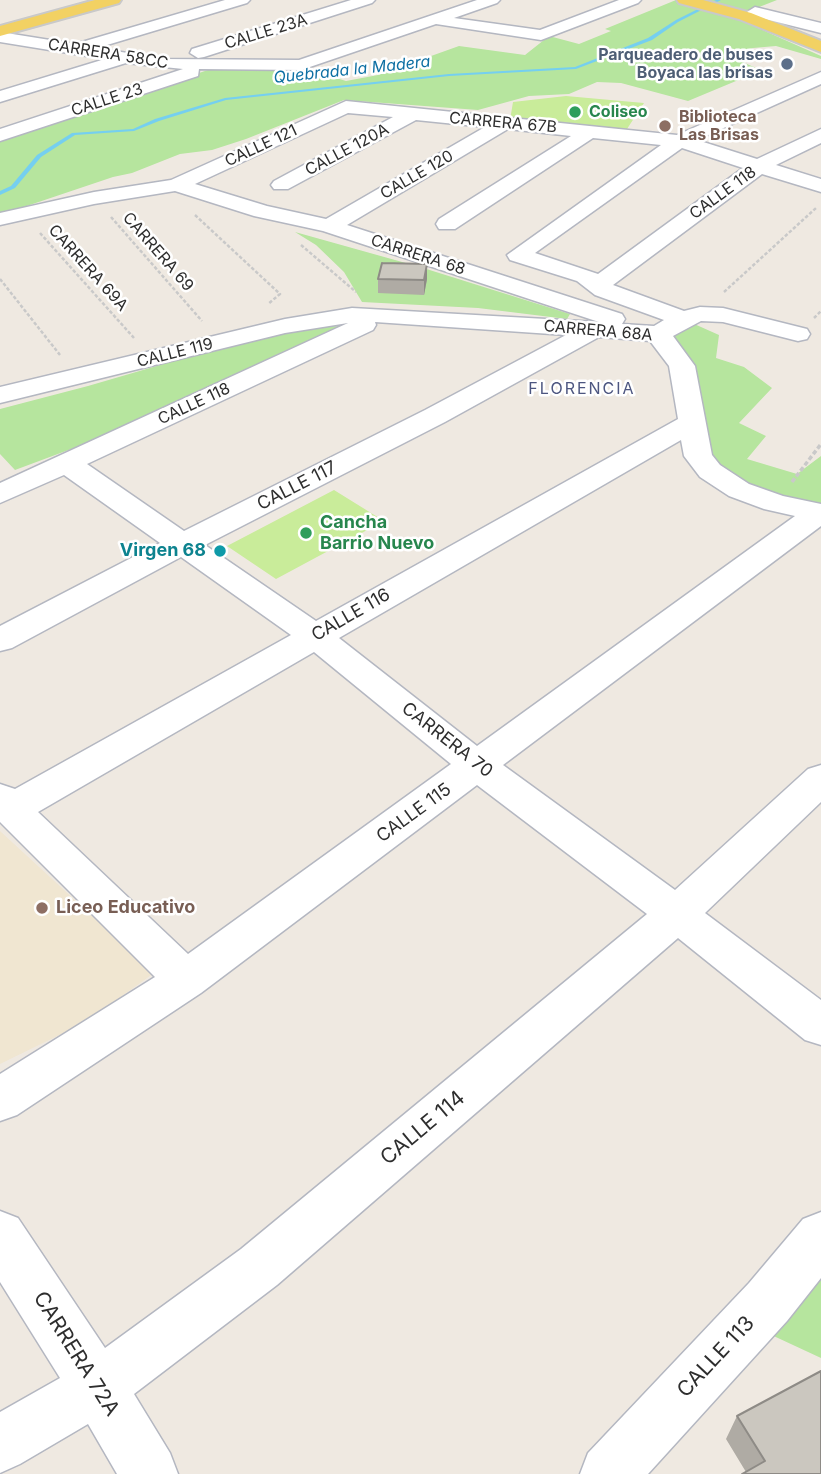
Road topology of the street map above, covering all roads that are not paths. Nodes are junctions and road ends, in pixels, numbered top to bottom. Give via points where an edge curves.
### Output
1 (88, 0) edge
2 (113, 0) edge
3 (242, 0) edge
4 (367, 0) edge
5 (492, 0) edge
6 (633, 0) edge
7 (685, 0) edge
8 (787, 0) edge
9 (300, 4) dead end
10 (338, 9) junction
11 (431, 21) junction
12 (0, 24) edge
13 (821, 28) edge
14 (0, 31) edge
15 (0, 37) edge
16 (821, 47) edge
17 (66, 48) junction
18 (23, 57) dead end
19 (128, 58) junction
20 (164, 64) junction
21 (215, 64) junction
22 (821, 78) edge
23 (0, 97) edge
24 (346, 107) joint
25 (413, 114) junction
26 (505, 123) junction
27 (591, 131) junction
28 (0, 135) edge
29 (821, 135) edge
30 (679, 141) junction
31 (759, 166) junction
32 (176, 185) junction
33 (281, 185) dead end
34 (821, 186) edge
35 (0, 219) edge
36 (447, 224) dead end
37 (329, 226) junction
38 (597, 285) junction
39 (352, 315) joint
40 (387, 315) junction
41 (692, 316) junction
42 (592, 331) junction
43 (658, 334) junction
44 (798, 334) dead end
45 (0, 395) edge
46 (691, 423) junction
47 (66, 463) junction
48 (0, 494) edge
49 (820, 513) edge
50 (184, 543) junction
51 (315, 636) junction
52 (0, 640) edge
53 (478, 766) junction
54 (821, 779) edge
55 (6, 803) edge
56 (677, 914) junction
57 (186, 981) junction
58 (821, 1026) edge
59 (0, 1101) edge
60 (0, 1236) edge
61 (821, 1237) edge
62 (98, 1387) junction
63 (0, 1444) edge
64 (149, 1474) edge
65 (609, 1474) edge

1 - 12 main road
2 - 14 main road
3 - 17 street
4 - 10 street, CALLE 23A
5 - 11 street
6 - 11 street via 541,35
7 - 16 main road via 760,21
8 - 13 street via 755,12
9 - 10 street
10 - 11 street
10 - 20 street, CALLE 23A
11 - 21 street, CARRERA 58CC via 301,65
15 - 17 street, CARRERA 58CC
17 - 18 street
17 - 19 street, CARRERA 58CC
19 - 20 street, CARRERA 58CC
19 - 23 street
20 - 21 street, CARRERA 58CC
21 - 28 street, CALLE 23
22 - 30 street
24 - 25 street, CARRERA 67B
24 - 32 street, CALLE 121
25 - 26 street, CARRERA 67B
25 - 33 street, CALLE 120A
26 - 27 street, CARRERA 67B
26 - 37 street, CALLE 120
27 - 30 street, CARRERA 67B
27 - 36 street
29 - 31 street, CALLE 118
30 - 31 street, CARRERA 67B
30 - 38 street via 518,255 585,276
31 - 34 street, CARRERA 67B
31 - 38 street, CALLE 118
32 - 35 street
32 - 37 street, CARRERA 68
37 - 43 street, CARRERA 68
38 - 41 street
39 - 40 street, CARRERA 68A
39 - 45 street, CALLE 119 via 285,326
40 - 42 street, CARRERA 68A
40 - 47 street, CALLE 118
41 - 43 street
41 - 44 street via 723,315
42 - 43 street, CARRERA 68A
42 - 50 street, CALLE 117
43 - 46 street, CARRERA 68A via 682,366
46 - 49 street, CARRERA 68A via 698,456 710,471 739,490
46 - 51 street, CALLE 116
47 - 48 street, CALLE 118
47 - 50 street, CARRERA 70
49 - 53 street, CALLE 115
50 - 51 street, CARRERA 70
50 - 52 street, CALLE 117
51 - 53 street, CARRERA 70
51 - 55 street, CALLE 116
53 - 56 street, CARRERA 70
53 - 57 street, CALLE 115
54 - 56 street, CALLE 114
55 - 57 street
56 - 58 street, CARRERA 70
56 - 62 street, CALLE 114 via 259,1267
57 - 59 street, CALLE 115
60 - 62 street, CARRERA 72A
61 - 65 street, CALLE 113 via 768,1302
62 - 63 street, CALLE 114
62 - 64 street, CARRERA 72A

